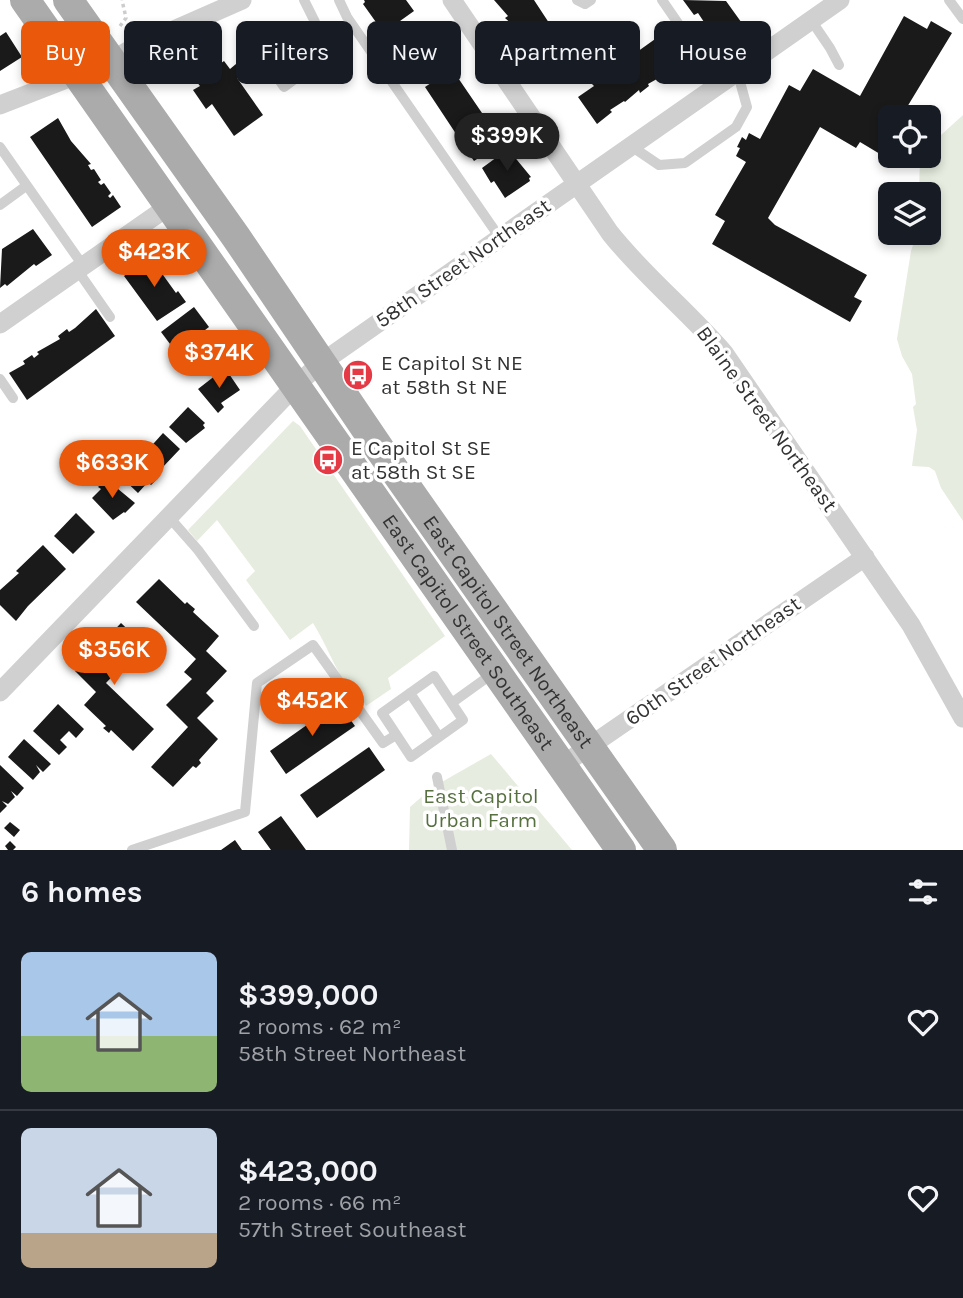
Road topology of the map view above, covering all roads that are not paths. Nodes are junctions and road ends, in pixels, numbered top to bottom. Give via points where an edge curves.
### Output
1 (25, 0) edge
2 (68, 0) edge
3 (242, 0) edge
4 (304, 0) edge
5 (339, 0) edge
6 (452, 0) edge
7 (577, 0) edge
8 (591, 0) edge
9 (662, 0) edge
10 (840, 0) edge
11 (949, 0) edge
12 (963, 19) edge
13 (811, 20) junction
14 (40, 21) edge
15 (314, 21) edge
16 (677, 21) edge
17 (771, 48) edge
18 (111, 61) junction
19 (839, 65) dead end
20 (55, 84) edge
21 (84, 84) edge
22 (719, 84) edge
23 (741, 84) edge
24 (0, 105) edge
25 (631, 146) junction
26 (0, 147) edge
27 (577, 183) junction
28 (26, 186) junction
29 (0, 205) edge
30 (169, 206) junction
31 (500, 238) junction
32 (81, 269) junction
33 (110, 317) dead end
34 (0, 324) edge
35 (321, 363) junction
36 (0, 379) edge
37 (295, 386) junction
38 (13, 398) dead end
39 (169, 517) junction
40 (865, 557) junction
41 (254, 626) dead end
42 (495, 673) junction
43 (0, 692) edge
44 (410, 693) junction
45 (453, 702) junction
46 (963, 718) edge
47 (396, 735) junction
48 (439, 737) junction
49 (589, 747) junction
50 (561, 766) junction
51 (437, 777) dead end
52 (132, 850) edge
53 (452, 850) edge
54 (621, 850) edge
55 (662, 850) edge

1 - 14 main road, East Capitol Street Southeast
2 - 18 main road, East Capitol Street Northeast
3 - 18 street
4 - 15 lane
5 - 31 lane
6 - 27 street, Blaine Street Northeast
7 - 8 lane via 585,4
9 - 16 lane
10 - 13 street, 58th Street Northeast
11 - 12 lane
13 - 17 street, 58th Street Northeast
13 - 19 lane
18 - 35 main road, East Capitol Street Northeast
20 - 24 street
21 - 30 main road, East Capitol Street Southeast
22 - 25 street, 58th Street Northeast
23 - 25 lane via 747,107 736,127 685,163 659,165
25 - 27 street, 58th Street Northeast
26 - 28 lane
27 - 31 street, 58th Street Northeast
27 - 40 street, Blaine Street Northeast via 626,253 691,314 724,353
28 - 29 lane
28 - 32 lane
30 - 32 street
30 - 37 main road, East Capitol Street Southeast
31 - 35 street, 58th Street Northeast
32 - 33 lane
32 - 34 street
35 - 37 street, 58th Street Northeast
35 - 49 main road, East Capitol Street Northeast
36 - 38 lane
37 - 39 street, 58th Street Northeast
37 - 42 main road, East Capitol Street Southeast
39 - 41 lane
39 - 43 street, 58th Street Northeast
40 - 46 street, Blaine Street Northeast via 911,625
40 - 49 street, 60th Street Northeast
42 - 45 lane
42 - 50 main road, East Capitol Street Southeast
44 - 45 lane via 434,676
44 - 47 lane via 382,713
44 - 48 lane
45 - 48 lane via 463,720
47 - 48 lane via 411,757
47 - 52 lane via 383,743 313,645 257,683 245,812
49 - 50 street, 60th Street Northeast
49 - 55 main road, East Capitol Street Northeast
50 - 54 main road, East Capitol Street Southeast
51 - 53 lane

